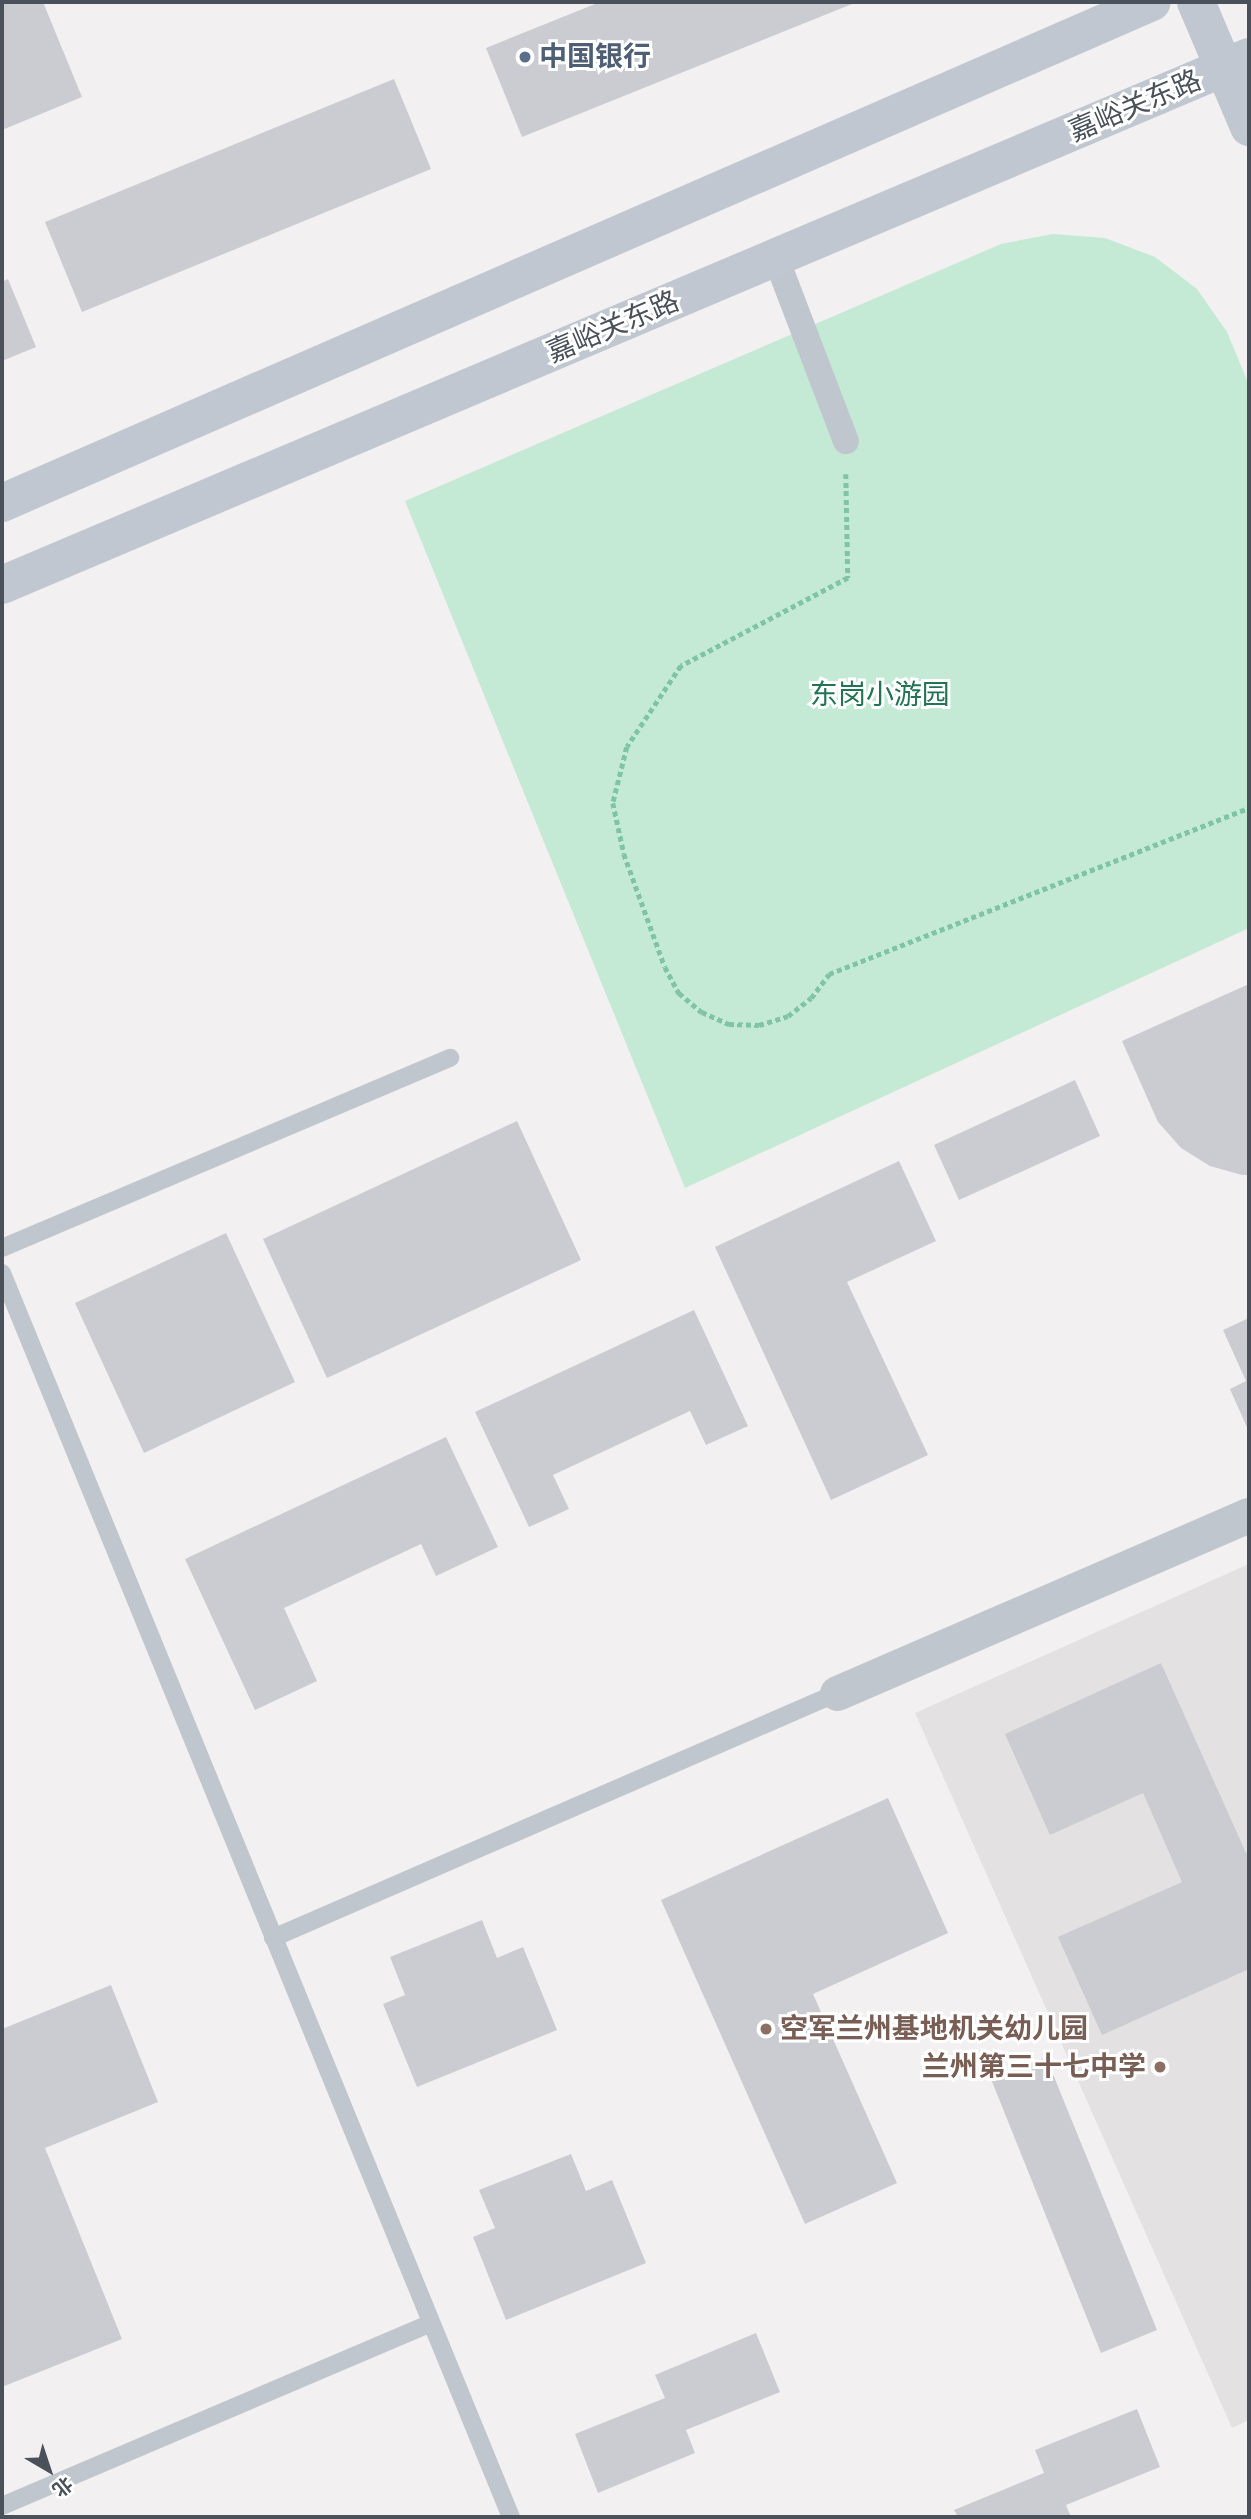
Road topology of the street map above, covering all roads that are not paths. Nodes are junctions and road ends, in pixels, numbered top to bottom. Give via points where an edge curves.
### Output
1 (1152, 2) edge
2 (1196, 2) edge
3 (1241, 63) edge
4 (1249, 127) edge
5 (776, 258) junction
6 (846, 441) road end
7 (2, 503) edge
8 (2, 585) edge
9 (450, 1058) dead end
10 (2, 1248) edge
11 (2, 1273) edge
12 (1249, 1515) edge
13 (837, 1693) joint
14 (273, 1938) junction
15 (431, 2323) junction
16 (2, 2506) edge
17 (511, 2517) edge

1 - 7 main road
2 - 3 main road
3 - 4 main road
3 - 5 main road, 嘉峪关东路
5 - 6 street
5 - 8 main road, 嘉峪关东路
9 - 10 lane
11 - 14 lane
12 - 13 street
13 - 14 lane
14 - 15 lane
15 - 16 lane
15 - 17 lane

